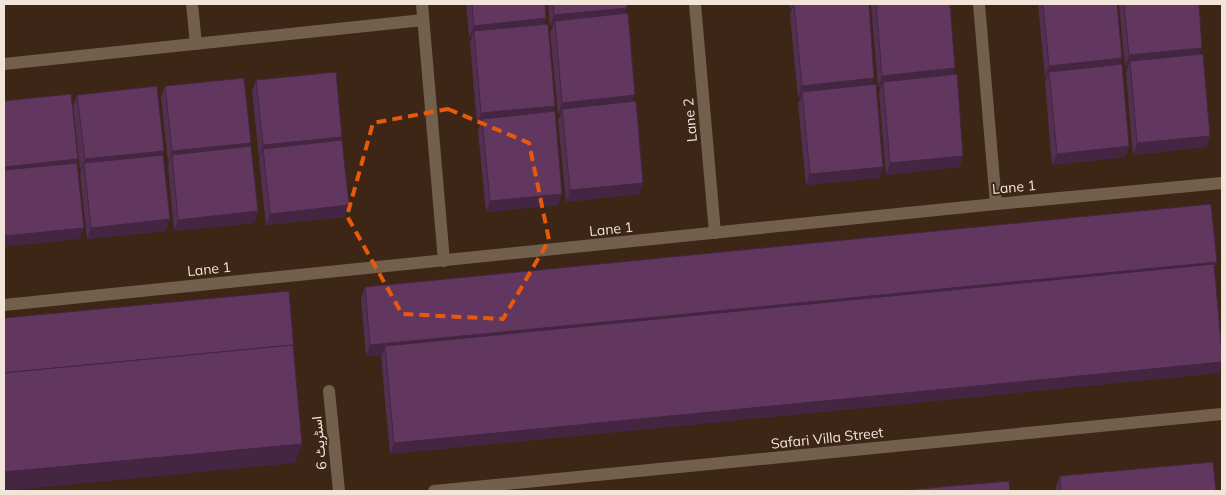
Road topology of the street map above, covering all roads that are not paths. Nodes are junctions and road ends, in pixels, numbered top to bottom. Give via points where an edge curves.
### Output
1 (192, 4) edge
2 (422, 4) edge
3 (695, 4) edge
4 (979, 4) edge
5 (423, 20) junction
6 (196, 44) junction
7 (4, 64) edge
8 (1222, 183) edge
9 (996, 204) junction
10 (715, 233) junction
11 (444, 261) junction
12 (4, 305) edge
13 (329, 391) dead end
14 (1222, 414) edge
15 (339, 491) edge
16 (434, 491) edge

1 - 6 street
2 - 5 street
3 - 10 street, Lane 2
4 - 9 street
5 - 6 street
5 - 11 street
6 - 7 street
8 - 9 street, Lane 1
9 - 10 street, Lane 1
10 - 11 street, Lane 1
11 - 12 street, Lane 1
13 - 15 street, اسٹریٹ 6
14 - 16 street, Safari Villa Street

